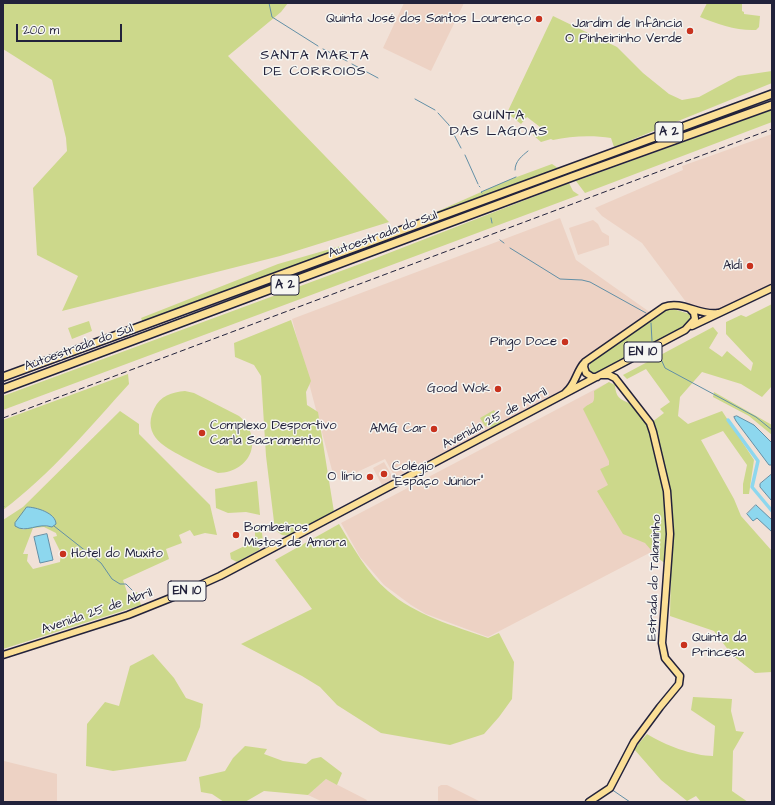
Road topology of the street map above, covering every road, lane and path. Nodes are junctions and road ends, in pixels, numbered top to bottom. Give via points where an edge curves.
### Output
1 (772, 94) edge
2 (772, 105) edge
3 (772, 288) edge
4 (691, 310) junction
5 (718, 314) junction
6 (690, 327) junction
7 (585, 362) junction
8 (618, 366) junction
9 (599, 376) junction
10 (3, 377) edge
11 (615, 378) junction
12 (3, 389) edge
13 (559, 397) junction
14 (3, 654) edge
15 (589, 802) edge

1 - 10 highway, Autoestrada do Sul / A 2
2 - 12 highway, Autoestrada do Sul / A 2
3 - 5 main road, Avenida 25 de Abril / EN 10
4 - 5 main road, Avenida 25 de Abril / EN 10 via 710,315
4 - 6 main road via 696,319
4 - 7 main road, Avenida 25 de Abril / EN 10 via 676,305 664,307
5 - 6 main road, Avenida 25 de Abril / EN 10
6 - 8 main road, Avenida 25 de Abril / EN 10
7 - 9 main road via 586,373 592,377
7 - 13 main road, Avenida 25 de Abril / EN 10 via 573,385
8 - 9 main road, Avenida 25 de Abril / EN 10
8 - 11 main road
9 - 11 main road via 609,375
9 - 13 main road, Avenida 25 de Abril / EN 10
11 - 15 main road, Estrada do Talaminho via 650,423 667,491 670,534 662,643 665,658 680,674 681,679 680,684 631,747 613,784
13 - 14 main road, Avenida 25 de Abril / EN 10 via 265,554 178,595 128,615

